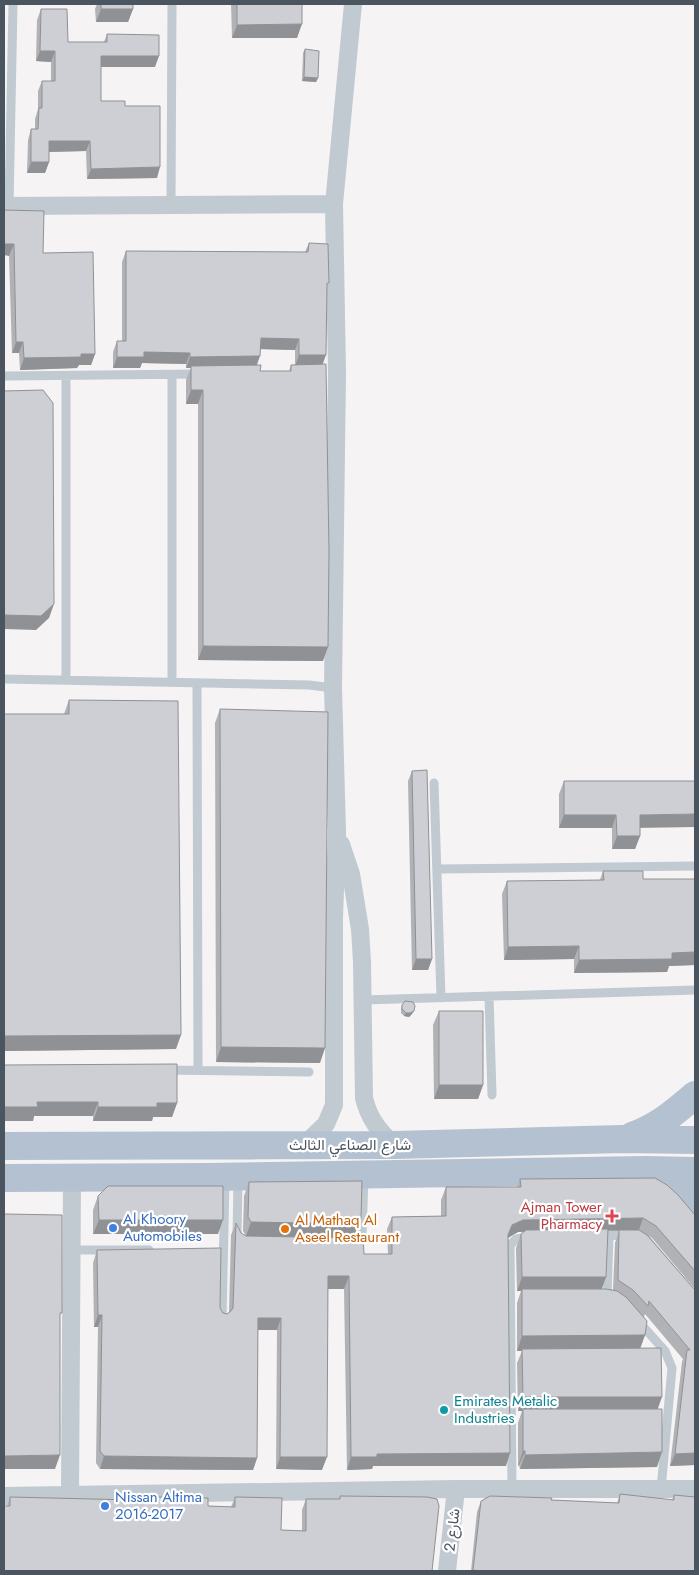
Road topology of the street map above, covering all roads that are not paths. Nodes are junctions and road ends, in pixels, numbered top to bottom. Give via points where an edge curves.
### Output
1 (13, 4) edge
2 (172, 4) edge
3 (353, 4) edge
4 (171, 204) junction
5 (334, 204) junction
6 (6, 206) edge
7 (172, 374) junction
8 (210, 374) edge
9 (4, 376) edge
10 (66, 376) junction
11 (4, 679) edge
12 (66, 680) junction
13 (172, 682) junction
14 (197, 682) junction
15 (333, 688) junction
16 (434, 783) dead end
17 (337, 832) junction
18 (695, 866) edge
19 (436, 869) junction
20 (695, 990) edge
21 (489, 996) junction
22 (441, 998) junction
23 (363, 1000) junction
24 (159, 1070) edge
25 (198, 1070) junction
26 (309, 1072) dead end
27 (492, 1095) dead end
28 (695, 1095) edge
29 (622, 1139) junction
30 (695, 1140) edge
31 (292, 1145) junction
32 (394, 1145) junction
33 (4, 1146) edge
34 (645, 1170) junction
35 (695, 1171) edge
36 (364, 1175) junction
37 (224, 1177) junction
38 (4, 1178) edge
39 (72, 1178) junction
40 (695, 1206) edge
41 (589, 1236) edge
42 (609, 1236) junction
43 (636, 1236) edge
44 (539, 1237) edge
45 (242, 1242) edge
46 (342, 1244) edge
47 (214, 1249) edge
48 (224, 1249) junction
49 (71, 1250) junction
50 (155, 1250) edge
51 (511, 1297) junction
52 (521, 1297) edge
53 (607, 1297) edge
54 (632, 1314) edge
55 (222, 1320) edge
56 (658, 1355) edge
57 (668, 1355) junction
58 (511, 1357) junction
59 (521, 1357) edge
60 (511, 1417) junction
61 (521, 1417) edge
62 (658, 1417) edge
63 (668, 1417) junction
64 (456, 1489) junction
65 (512, 1489) junction
66 (661, 1489) junction
67 (695, 1489) edge
68 (70, 1495) junction
69 (4, 1496) edge
70 (447, 1571) edge

1 - 6 lane
2 - 4 lane
3 - 5 street
4 - 5 street
4 - 6 street
5 - 15 street
7 - 8 lane
7 - 10 lane
7 - 13 lane
9 - 10 lane
10 - 12 lane
11 - 12 lane
12 - 13 lane
13 - 14 lane
14 - 15 lane
14 - 25 lane
15 - 17 street
16 - 19 lane
17 - 23 street via 351,874 360,929
17 - 31 street via 334,1105 326,1124
18 - 19 lane
19 - 22 lane
20 - 21 lane
21 - 22 lane
21 - 27 lane
22 - 23 lane
23 - 32 street via 364,1098 372,1121
24 - 25 lane
25 - 26 lane
28 - 29 main road via 665,1121
29 - 30 main road, شارع الصناعي الثالث
29 - 32 main road, شارع الصناعي الثالث
31 - 32 main road, شارع الصناعي الثالث
31 - 33 main road, شارع الصناعي الثالث
31 - 37 main road via 270,1163 217,1164 211,1168
34 - 35 main road, شارع الصناعي الثالث
34 - 36 main road, شارع الصناعي الثالث
34 - 40 main road via 672,1184
36 - 37 main road, شارع الصناعي الثالث
36 - 46 lane via 361,1238 355,1243
37 - 39 main road, شارع الصناعي الثالث
37 - 45 lane
37 - 48 lane
38 - 39 main road, شارع الصناعي الثالث
39 - 49 street
41 - 42 lane
42 - 43 lane
42 - 53 lane
44 - 51 lane via 519,1238 511,1244
47 - 48 lane
48 - 55 lane
49 - 50 lane
49 - 68 street
51 - 52 lane
51 - 58 lane
54 - 57 lane
56 - 57 lane
57 - 63 lane via 672,1374
58 - 59 lane
58 - 60 lane
60 - 61 lane
60 - 65 lane
62 - 63 lane
63 - 66 lane
64 - 65 street
64 - 68 street
64 - 70 street, شارع 2
65 - 66 street
66 - 67 street
68 - 69 street

